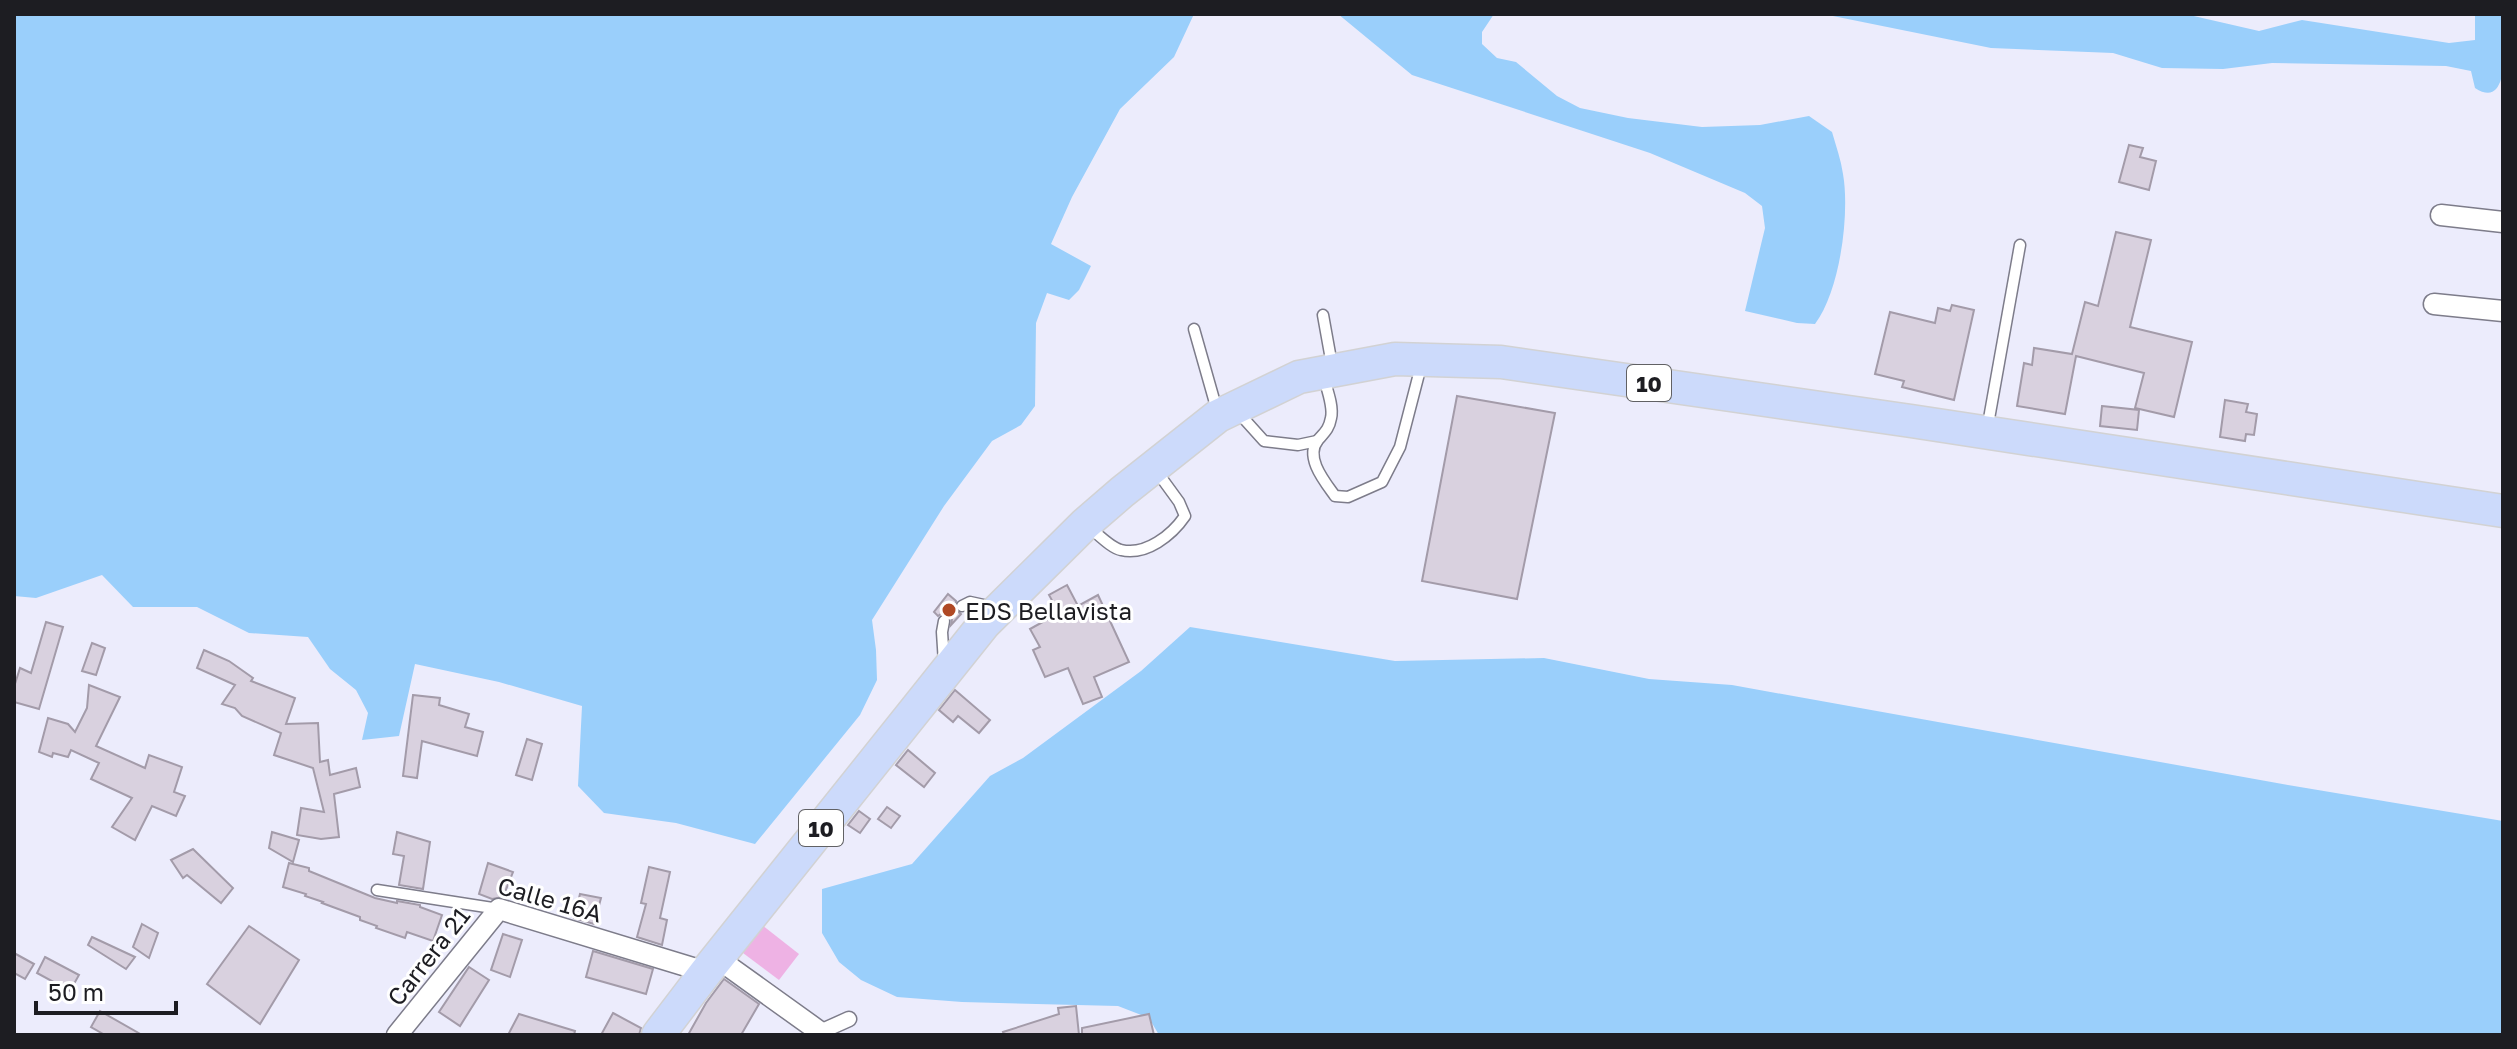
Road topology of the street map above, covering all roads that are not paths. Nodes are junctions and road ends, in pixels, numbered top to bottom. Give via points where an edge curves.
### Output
1 (2441, 215) dead end
2 (2503, 222) edge
3 (2020, 245) dead end
4 (2434, 304) dead end
5 (2503, 311) edge
6 (1323, 315) dead end
7 (1194, 329) dead end
8 (1423, 360) junction
9 (1328, 372) junction
10 (1226, 412) junction
11 (1986, 432) junction
12 (1317, 441) junction
13 (1153, 467) junction
14 (2503, 511) edge
15 (1085, 524) junction
16 (962, 606) dead end
17 (999, 609) junction
18 (944, 621) dead end
19 (945, 671) junction
20 (377, 890) dead end
21 (499, 909) junction
22 (716, 960) junction
23 (849, 1019) dead end
24 (407, 1033) edge
25 (820, 1034) edge
26 (658, 1035) edge

1 - 2 street
3 - 11 lane
4 - 5 street
6 - 9 lane
7 - 10 lane
8 - 9 main road, 10 via 1395,359
8 - 11 main road, 10 via 1501,362
8 - 12 lane via 1400,447 1382,482 1348,497 1335,496 1320,477 1313,451
9 - 10 main road, 10 via 1299,377
9 - 12 lane via 1332,415
10 - 12 lane via 1264,441
10 - 13 main road, 10
11 - 14 main road, 10
13 - 15 main road, 10
13 - 15 lane via 1185,516 1176,530 1143,550 1119,550
15 - 17 main road, 10
16 - 17 lane via 970,602
17 - 19 main road, 10
18 - 19 lane
19 - 22 main road, 10
20 - 21 lane, Calle 16A
21 - 22 street, Calle 16A
21 - 24 street, Carrera 21
22 - 25 street, Calle 16A
22 - 26 main road, 10
23 - 25 street

